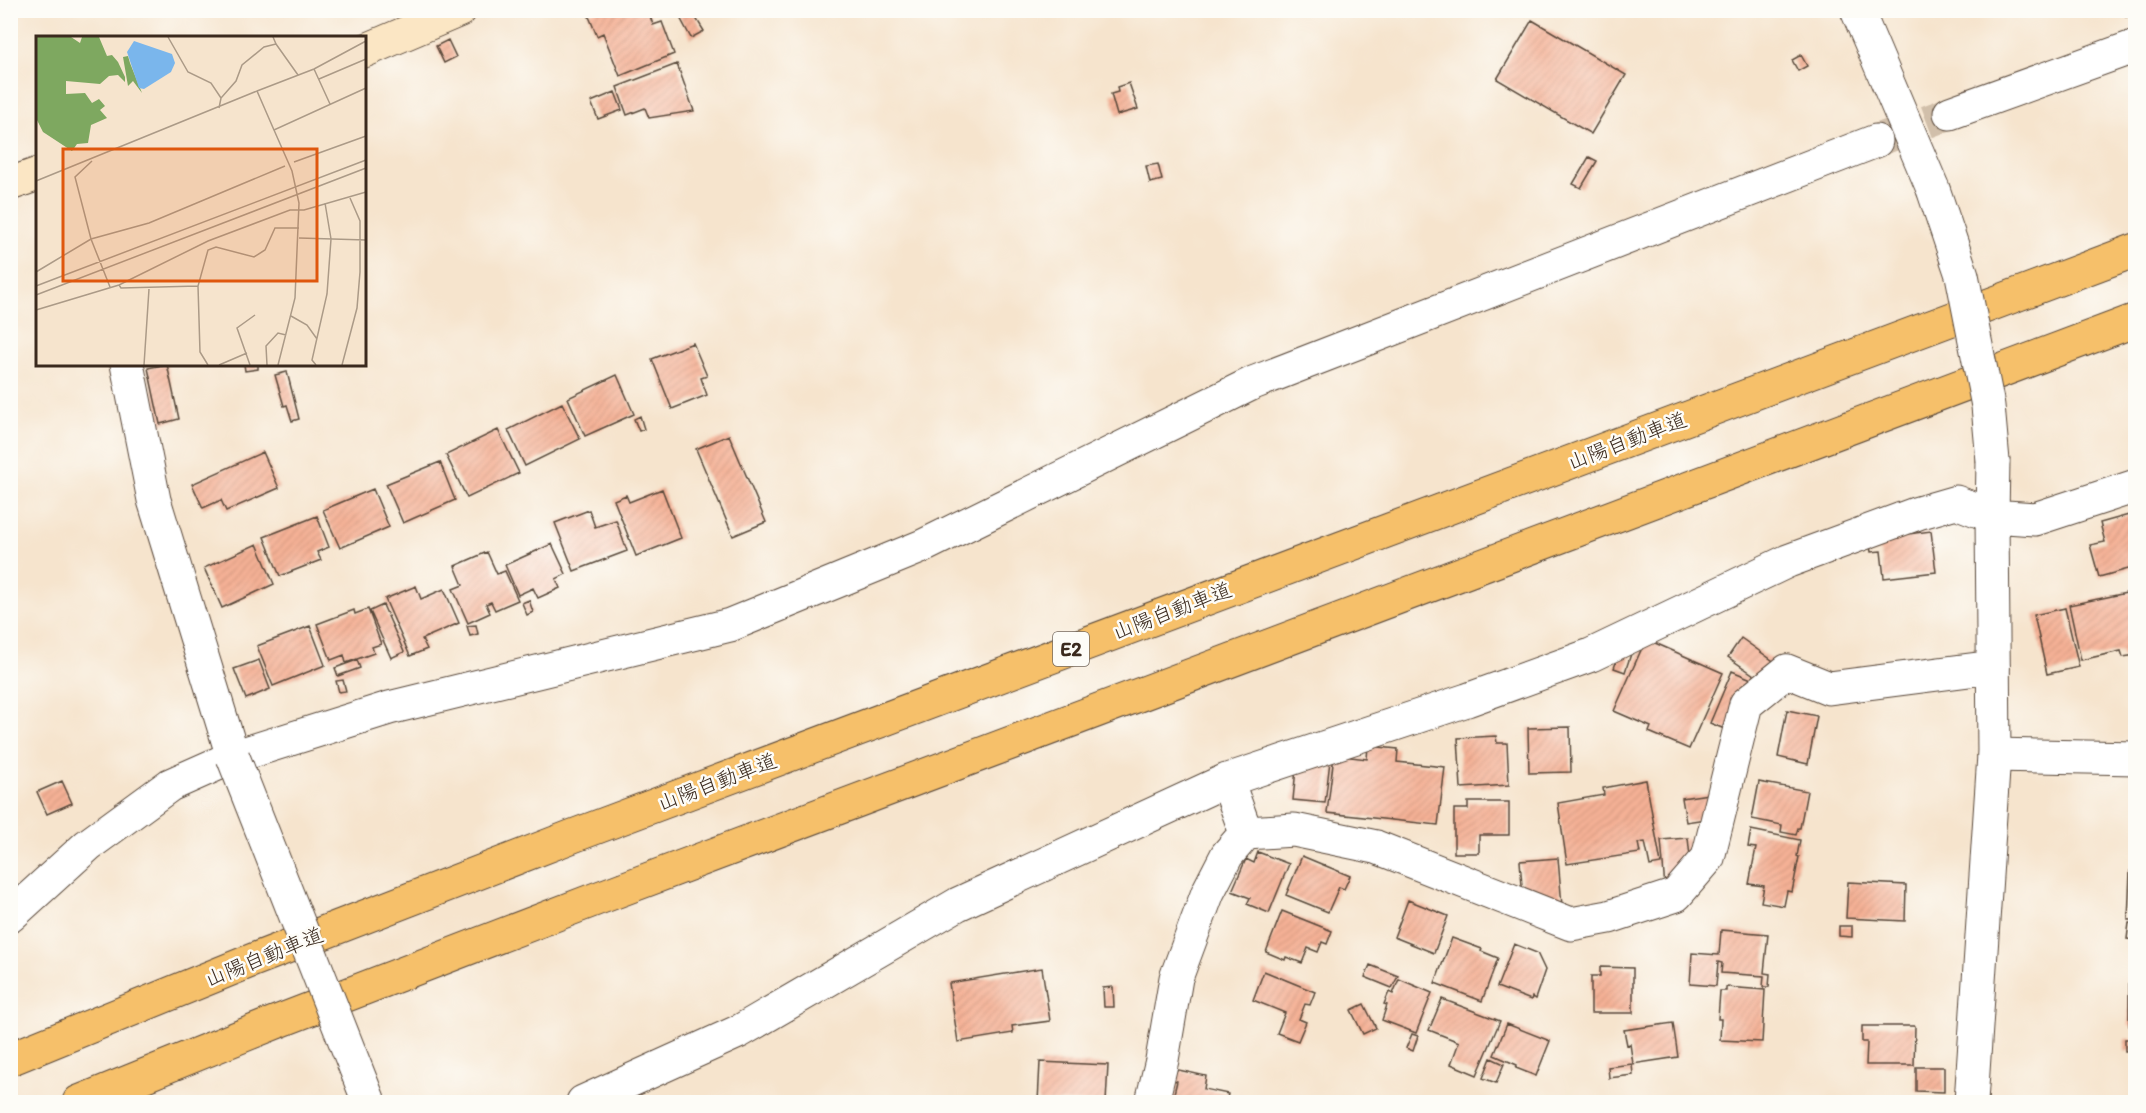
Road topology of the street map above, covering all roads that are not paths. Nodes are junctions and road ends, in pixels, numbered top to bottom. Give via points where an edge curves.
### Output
1 (460, 10) edge
2 (1857, 10) edge
3 (2136, 46) edge
4 (366, 50) edge
5 (1950, 113) tunnel mouth
6 (1876, 141) tunnel mouth
7 (36, 175) edge
8 (10, 184) edge
9 (2136, 250) edge
10 (2136, 320) edge
11 (127, 366) edge
12 (2136, 486) edge
13 (1992, 516) junction
14 (1993, 667) junction
15 (1994, 755) junction
16 (233, 758) junction
17 (2136, 758) edge
18 (1227, 780) junction
19 (1246, 833) junction
20 (10, 916) edge
21 (10, 1059) edge
22 (79, 1102) edge
23 (369, 1102) edge
24 (583, 1102) edge
25 (1152, 1102) edge
26 (1971, 1102) edge

1 - 4 main road
2 - 13 street, bridge via 1933,189 1962,275 1988,406
3 - 5 street
6 - 16 street via 1253,383 923,546 730,625 389,708
7 - 8 main road
9 - 21 highway, 山陽自動車道 / E2 via 573,836
10 - 22 highway via 585,903
11 - 16 street via 154,500
12 - 13 street via 2035,519
13 - 14 street
13 - 18 street via 1956,501 1918,513 1788,561 1591,655
14 - 15 street
14 - 19 street via 1829,688 1787,671 1746,704 1708,858 1676,895 1609,917 1572,924 1376,846 1294,830
15 - 17 street
15 - 26 street
16 - 20 street via 170,785 88,845
16 - 23 street, bridge
18 - 19 street
18 - 24 street via 958,904 740,1031
19 - 25 street via 1227,855 1208,892 1176,978

